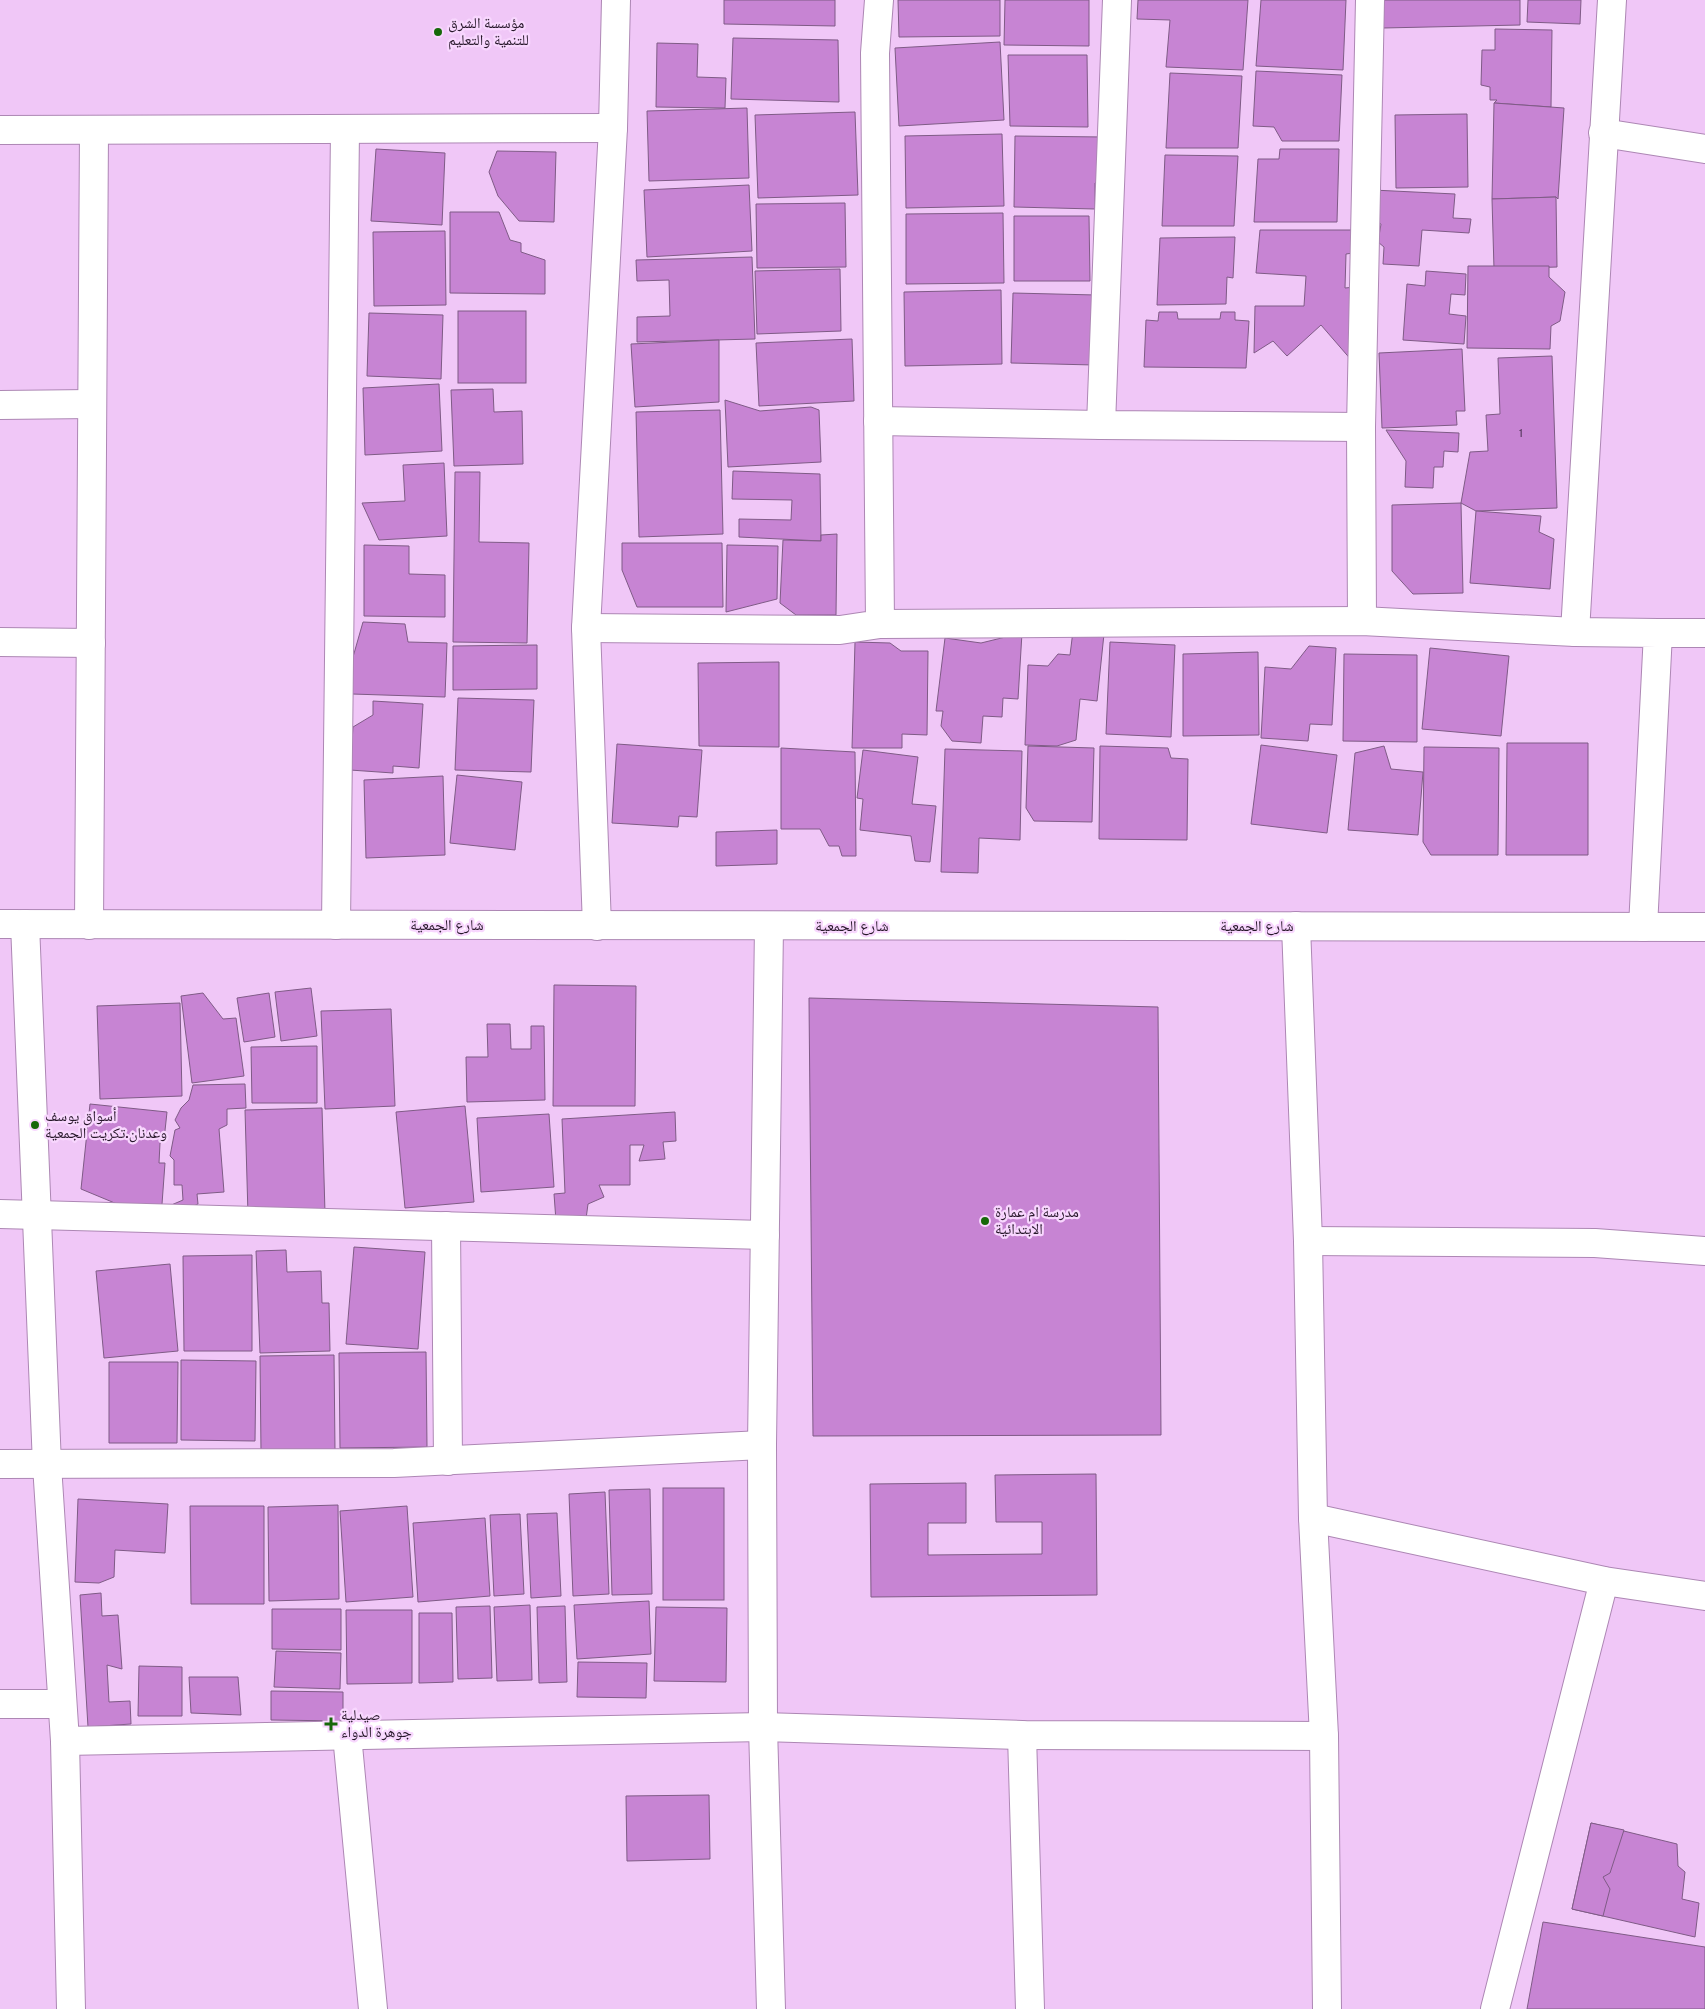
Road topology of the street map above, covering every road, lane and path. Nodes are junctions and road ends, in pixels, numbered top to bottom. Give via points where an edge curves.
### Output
1 (616, 0) edge
2 (879, 0) edge
3 (1117, 0) edge
4 (1370, 0) edge
5 (1612, 0) edge
6 (613, 128) junction
7 (0, 130) edge
8 (345, 130) junction
9 (94, 131) junction
10 (1603, 133) junction
11 (1705, 149) edge
12 (92, 404) junction
13 (0, 405) edge
14 (878, 421) junction
15 (1100, 425) junction
16 (1361, 427) junction
17 (1362, 621) junction
18 (880, 624) junction
19 (586, 628) junction
20 (1575, 632) junction
21 (1658, 633) junction
22 (1705, 633) edge
23 (0, 642) edge
24 (91, 643) junction
25 (12, 924) edge
26 (89, 925) junction
27 (336, 925) junction
28 (597, 926) junction
29 (769, 926) junction
30 (1296, 926) junction
31 (1643, 927) junction
32 (1705, 927) edge
33 (0, 1214) edge
34 (38, 1215) junction
35 (446, 1226) junction
36 (765, 1235) junction
37 (1308, 1241) junction
38 (1705, 1251) edge
39 (762, 1445) junction
40 (448, 1461) junction
41 (0, 1464) edge
42 (47, 1465) junction
43 (1312, 1518) junction
44 (1604, 1581) junction
45 (1705, 1596) edge
46 (0, 1704) edge
47 (62, 1704) junction
48 (763, 1727) junction
49 (1022, 1735) junction
50 (347, 1736) junction
51 (1324, 1736) junction
52 (65, 1741) junction
53 (71, 2009) edge
54 (373, 2009) edge
55 (771, 2009) edge
56 (1030, 2009) edge
57 (1326, 2009) edge
58 (1495, 2009) edge

1 - 6 street
2 - 14 street via 875,53
3 - 15 street
4 - 16 street
5 - 10 street
6 - 8 street
6 - 19 street
7 - 9 street
8 - 9 street
8 - 27 street
9 - 12 street
10 - 11 street
10 - 20 street
12 - 13 street
12 - 24 street
14 - 15 street
14 - 18 street
15 - 16 street
16 - 17 street
17 - 18 street
17 - 20 street
18 - 19 street via 840,630
19 - 28 street
20 - 21 street
21 - 22 street
21 - 31 street
23 - 24 street
24 - 26 street
25 - 26 street, شارع الجمعية
25 - 34 street
26 - 27 street, شارع الجمعية
27 - 28 street, شارع الجمعية
28 - 29 street, شارع الجمعية
29 - 30 street, شارع الجمعية
29 - 36 street
30 - 31 street, شارع الجمعية
30 - 37 street
31 - 32 street, شارع الجمعية
33 - 34 street
34 - 35 street
34 - 42 street
35 - 36 street
35 - 40 street
36 - 39 street
37 - 38 street via 1596,1243
37 - 43 street
39 - 40 street
39 - 48 street
40 - 42 street
41 - 42 street
42 - 47 street
43 - 44 street
43 - 51 street
44 - 45 street
44 - 58 street
46 - 47 street
47 - 52 street
48 - 49 street
48 - 50 street
48 - 55 street
49 - 51 street
49 - 56 street
50 - 52 street
50 - 54 street
51 - 57 street
52 - 53 street

